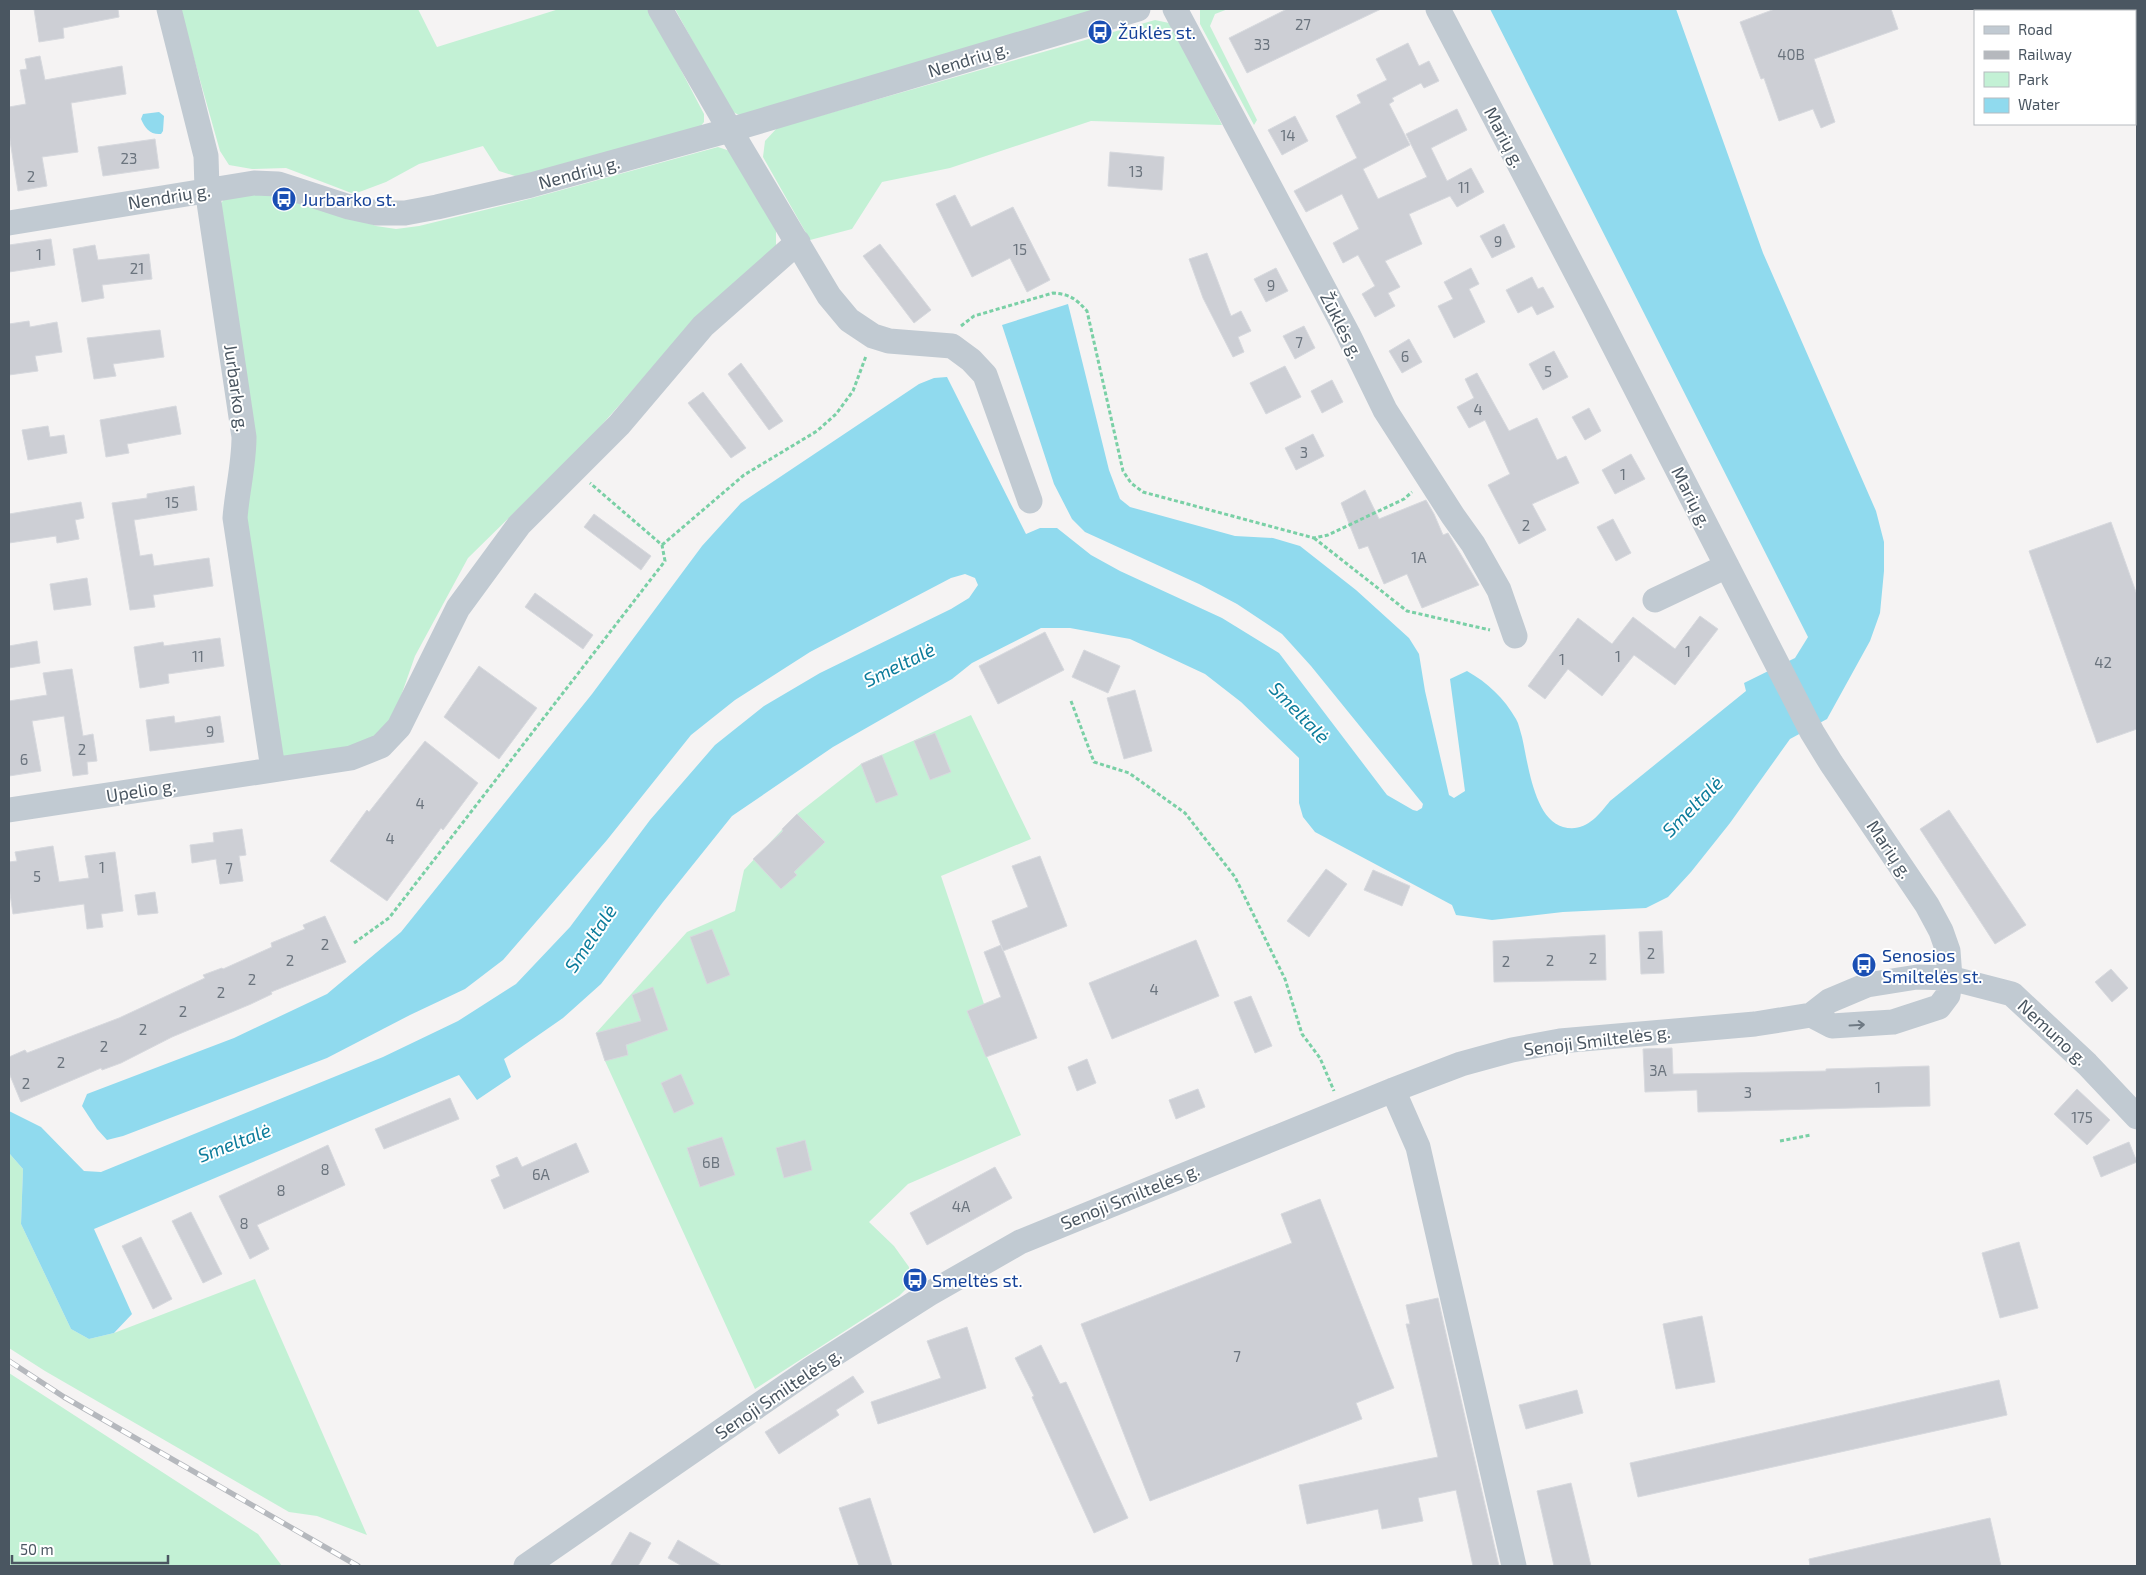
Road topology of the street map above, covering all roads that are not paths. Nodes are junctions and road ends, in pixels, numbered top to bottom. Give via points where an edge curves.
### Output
1 (168, 9) edge
2 (660, 9) edge
3 (1138, 9) edge
4 (1175, 9) edge
5 (1438, 9) edge
6 (730, 130) junction
7 (207, 189) junction
8 (9, 223) edge
9 (798, 242) junction
10 (1030, 501) dead end
11 (1727, 566) junction
12 (1655, 600) dead end
13 (1515, 636) road end
14 (273, 769) junction
15 (9, 810) edge
16 (1950, 978) junction
17 (1811, 1015) junction
18 (1393, 1090) junction
19 (2137, 1117) edge
20 (526, 1566) edge
21 (1514, 1566) edge

1 - 7 street, Jurbarko g. via 206,156
2 - 6 street
3 - 6 street, Nendrių g.
4 - 13 street, Žūklės g. via 1385,410 1473,544 1499,590
5 - 11 street, Marių g.
6 - 7 street, Nendrių g. via 531,185 405,213 377,213 349,207 278,184 254,183
6 - 9 street
7 - 8 street, Nendrių g.
7 - 14 street, Jurbarko g. via 244,438 235,518
9 - 10 street via 829,296 848,320 872,336 889,341 952,346 971,360 984,375
9 - 14 street, Upelio g. via 703,326 620,425 519,525 458,608 399,727 380,746 350,758
11 - 12 street
11 - 16 street, Marių g. via 1812,732 1927,904 1948,951
14 - 15 street, Upelio g.
16 - 17 street, Senoji Smiltelės g. via 1917,977 1868,986 1829,1001
17 -> 16 street via 1832,1026 1893,1022 1939,1007 1948,996
16 - 19 street, Nemuno g. via 2012,994 2087,1064
17 - 18 street, Senoji Smiltelės g. via 1755,1024 1560,1041 1461,1064
18 - 20 street, Senoji Smiltelės g. via 1020,1242 929,1294 811,1369
18 - 21 street via 1418,1146

